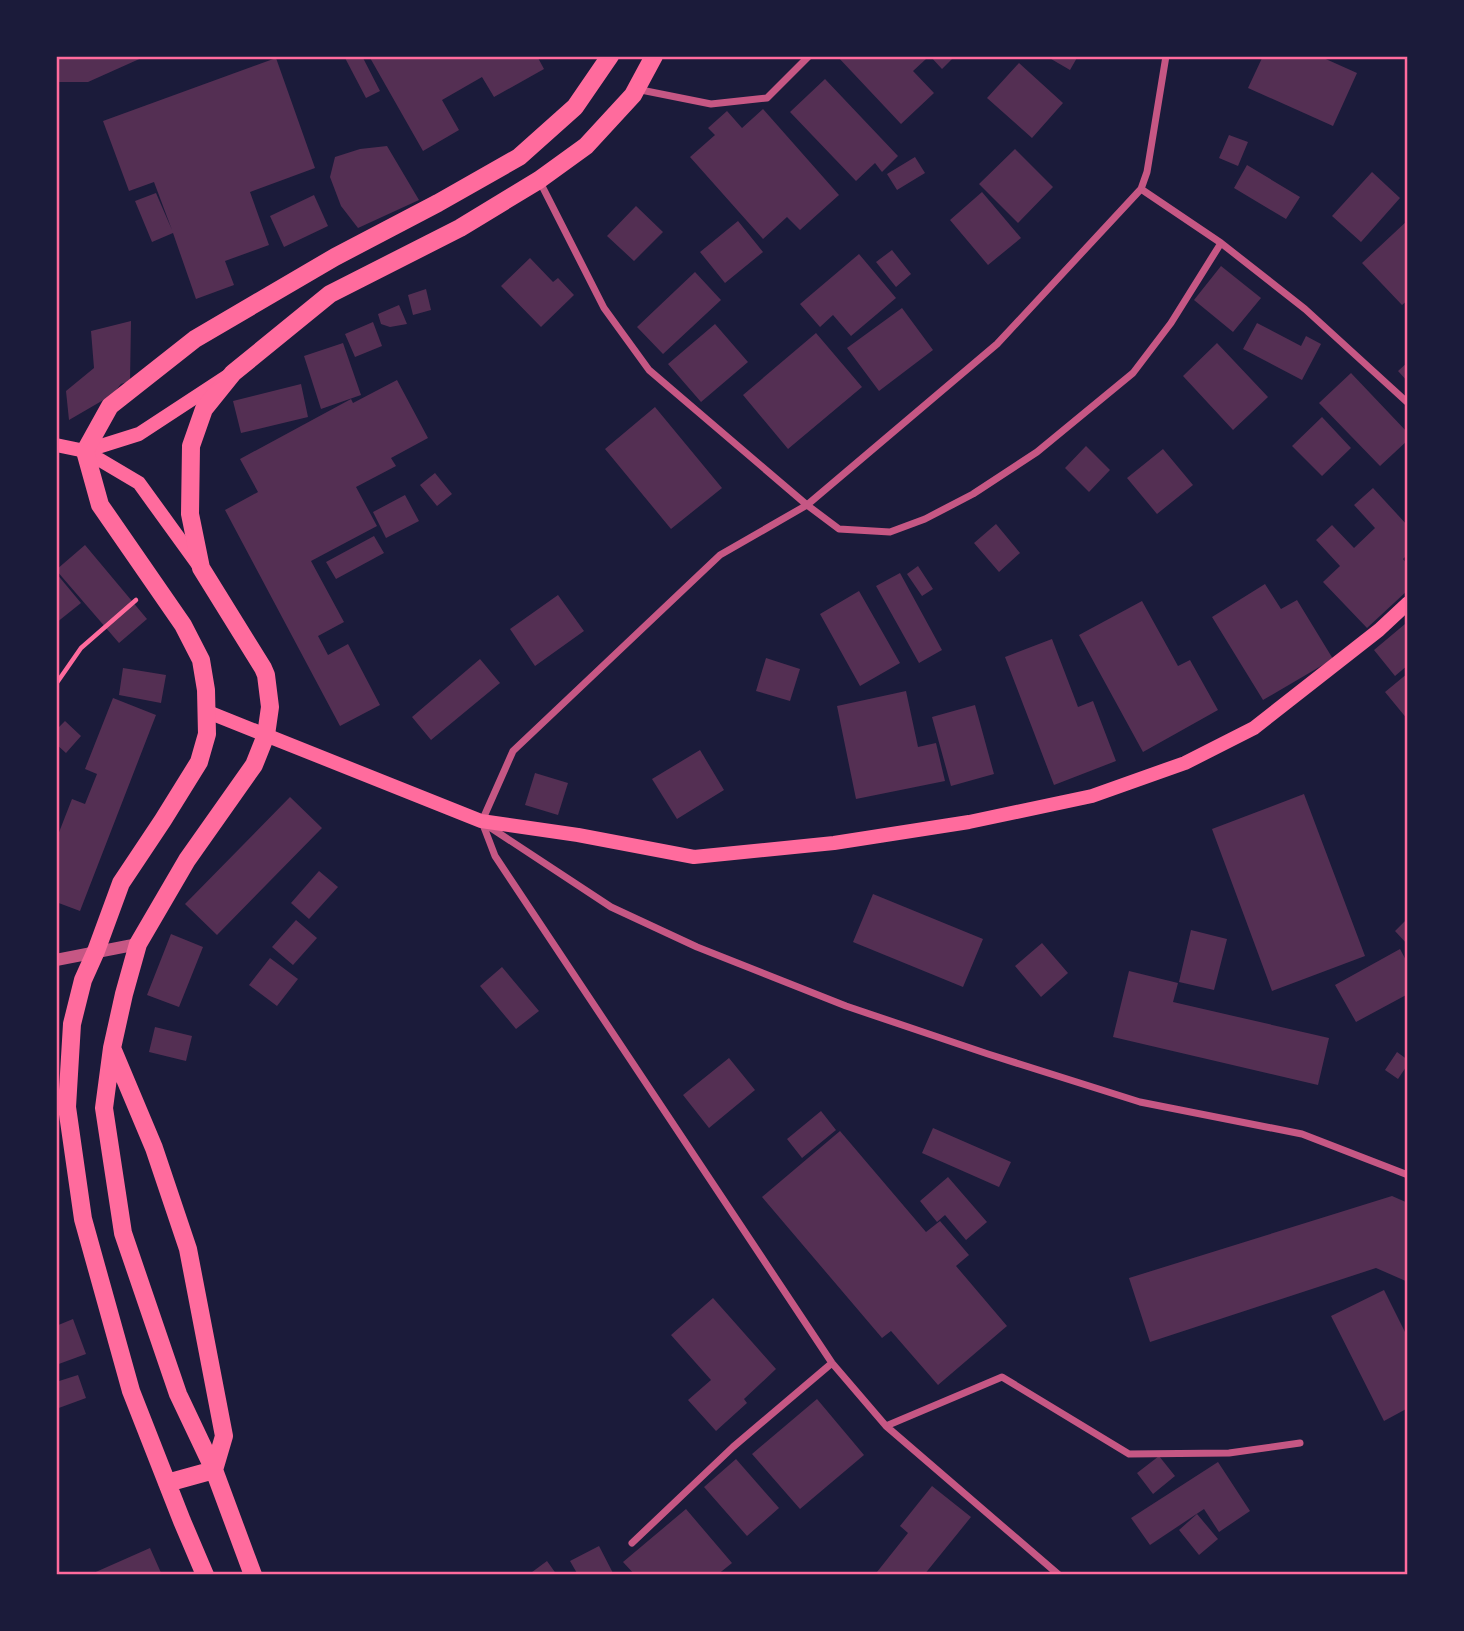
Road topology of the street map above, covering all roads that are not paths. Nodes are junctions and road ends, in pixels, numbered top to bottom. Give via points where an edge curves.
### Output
1 (610, 56) edge
2 (654, 56) edge
3 (809, 56) edge
4 (1166, 56) edge
5 (636, 89) junction
6 (540, 180) junction
7 (1141, 189) junction
8 (438, 203) junction
9 (460, 228) junction
10 (1220, 243) junction
11 (233, 373) junction
12 (1408, 403) edge
13 (56, 445) edge
14 (85, 451) junction
15 (807, 505) junction
16 (201, 568) junction
17 (1408, 603) edge
18 (208, 712) junction
19 (266, 735) junction
20 (481, 821) junction
21 (138, 944) junction
22 (96, 951) junction
23 (56, 960) edge
24 (113, 1048) junction
25 (1408, 1175) edge
26 (832, 1363) junction
27 (886, 1426) junction
28 (1300, 1443) dead end
29 (214, 1470) junction
30 (167, 1483) junction
31 (632, 1543) dead end
32 (205, 1575) edge
33 (253, 1575) edge
34 (1059, 1575) edge

1 - 8 main road via 575,107 519,157
2 - 5 main road
3 - 5 street via 767,98 711,104
4 - 7 street
5 - 6 main road via 586,146
6 - 9 main road
6 - 15 street via 604,308 649,370
7 - 10 street
7 - 15 street via 997,344
8 - 9 main road
8 - 14 main road via 195,339 110,406
9 - 11 main road via 330,294
10 - 12 street via 1306,309
10 - 15 street via 1171,323 1133,373 1037,452 973,494 890,532 839,530
11 - 14 main road via 139,433
11 - 16 main road via 204,409 191,446 190,514
13 - 14 main road
14 - 16 main road via 139,483
14 - 18 main road via 100,505 183,625 201,660
15 - 20 street via 720,555 513,751
16 - 19 main road via 266,675 270,707
17 - 20 main road via 1254,728 1185,763 1092,796 969,822 834,843 694,857
18 - 19 main road
18 - 22 main road via 199,762 121,883
19 - 20 main road
19 - 21 main road via 254,765 187,860
20 - 25 street via 611,907 846,1006 1140,1102 1302,1134
20 - 26 street via 495,856
21 - 22 street
21 - 24 main road
22 - 23 street
22 - 30 main road via 83,979 72,1024 67,1107 83,1219 131,1391
24 - 29 main road via 188,1249 224,1436
24 - 29 main road via 104,1108 123,1233 178,1394
26 - 27 street
26 - 31 street via 733,1447
27 - 28 street via 1002,1377 1129,1454 1229,1453
27 - 34 street
29 - 30 main road
29 - 33 main road
30 - 32 main road

